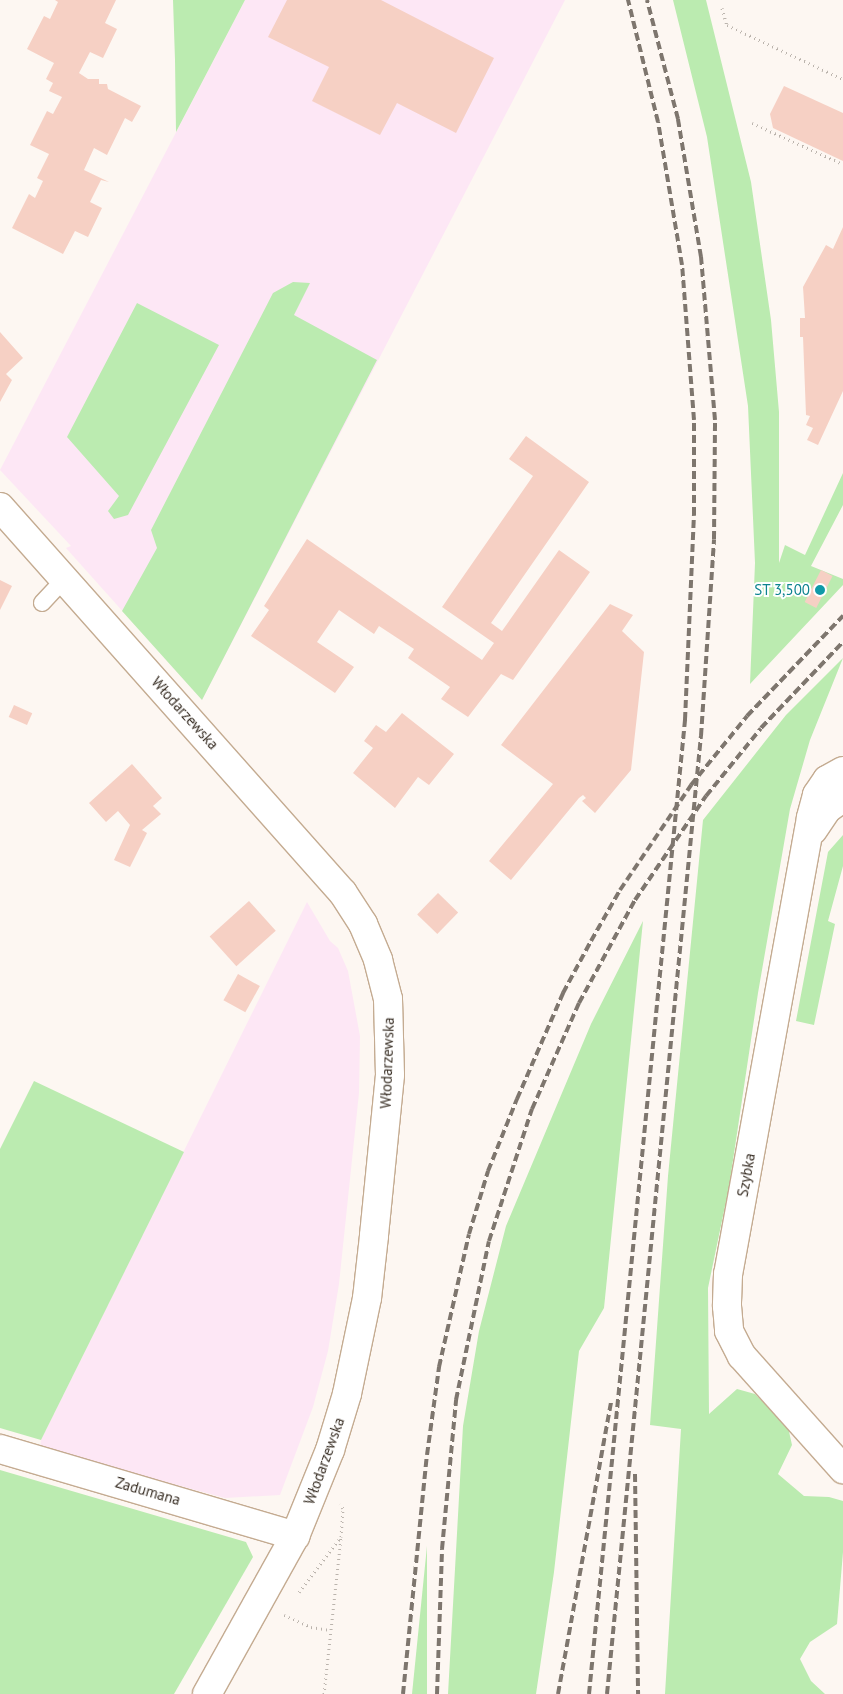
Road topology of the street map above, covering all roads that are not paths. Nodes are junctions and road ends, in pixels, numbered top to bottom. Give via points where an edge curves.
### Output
1 (0, 507) edge
2 (64, 579) junction
3 (42, 603) dead end
4 (843, 771) edge
5 (843, 798) edge
6 (806, 842) junction
7 (0, 1449) edge
8 (843, 1468) edge
9 (295, 1536) junction
10 (207, 1694) edge

1 - 2 street, Włodarzewska
2 - 3 lane
2 - 9 street, Włodarzewska via 343,893 363,924 378,960 388,999 390,1075 363,1320 335,1433
4 - 6 street, Szybka via 827,780 817,795
5 - 6 street, Szybka via 827,809
6 - 8 street, Szybka via 728,1274 727,1306 729,1332 742,1356
7 - 9 street, Zadumana
9 - 10 street, Włodarzewska

